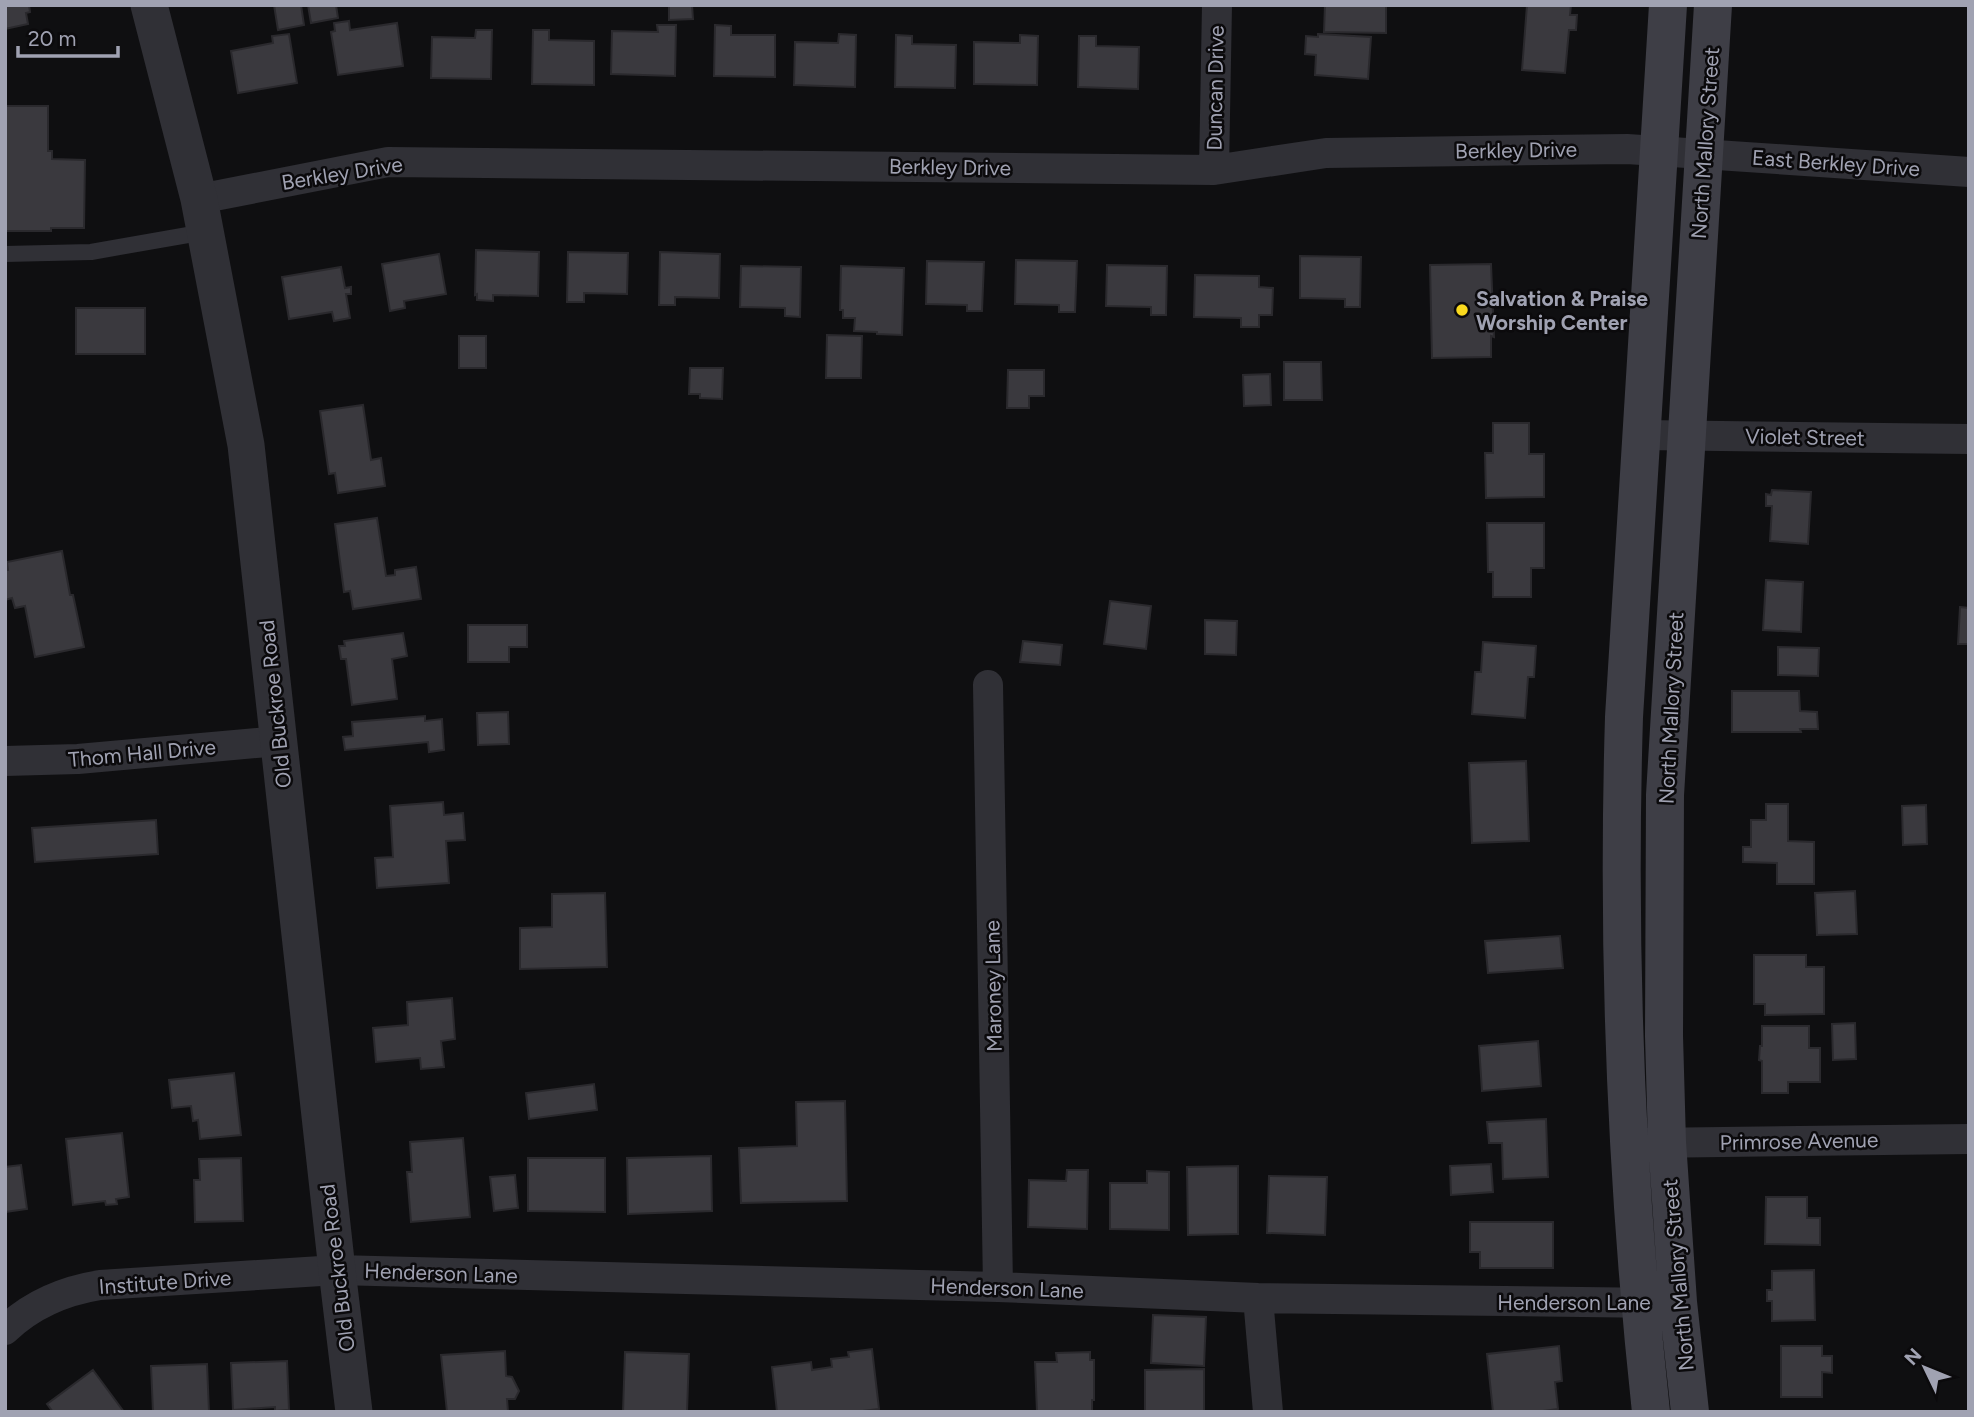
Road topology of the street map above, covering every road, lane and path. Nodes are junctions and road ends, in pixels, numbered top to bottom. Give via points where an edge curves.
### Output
1 (149, 5) edge
2 (1217, 5) edge
3 (1668, 5) edge
4 (1713, 5) edge
5 (1659, 150) junction
6 (1704, 155) junction
7 (1214, 170) junction
8 (1969, 172) edge
9 (202, 215) junction
10 (5, 254) edge
11 (1642, 436) junction
12 (1686, 436) junction
13 (1969, 439) edge
14 (988, 685) dead end
15 (279, 741) junction
16 (5, 761) edge
17 (1969, 1139) edge
18 (1667, 1142) junction
19 (1628, 1143) junction
20 (337, 1270) junction
21 (998, 1287) junction
22 (1258, 1298) junction
23 (1678, 1302) junction
24 (1640, 1304) junction
25 (5, 1330) edge
26 (354, 1412) edge
27 (1268, 1412) edge
28 (1651, 1412) edge
29 (1690, 1412) edge

1 - 9 street, Old Buckroe Road
2 - 7 street, Duncan Drive
3 - 5 main road, North Mallory Street
4 - 6 main road, North Mallory Street
5 - 6 street, Berkley Drive
5 - 7 street, Berkley Drive via 1326,153
5 - 11 main road, North Mallory Street
6 - 8 street, East Berkley Drive
6 - 12 main road, North Mallory Street
7 - 9 street, Berkley Drive via 388,162
9 - 10 lane via 91,253
9 - 15 street, Old Buckroe Road via 246,445
11 - 12 street, Violet Street
11 - 19 main road, North Mallory Street via 1621,804
12 - 13 street, Violet Street
12 - 18 main road, North Mallory Street via 1665,795
14 - 21 street, Maroney Lane
15 - 16 street, Thom Hall Drive
15 - 20 street, Old Buckroe Road
17 - 18 street, Primrose Avenue
18 - 19 street, Primrose Avenue
18 - 23 main road, North Mallory Street
19 - 24 main road, North Mallory Street
20 - 21 street, Henderson Lane
20 - 25 street, Institute Drive via 100,1285 39,1304
20 - 26 street, Old Buckroe Road
21 - 22 street, Henderson Lane
22 - 24 street, Henderson Lane
22 - 27 street
23 - 24 street, Henderson Lane
23 - 29 main road, North Mallory Street
24 - 28 main road, North Mallory Street

